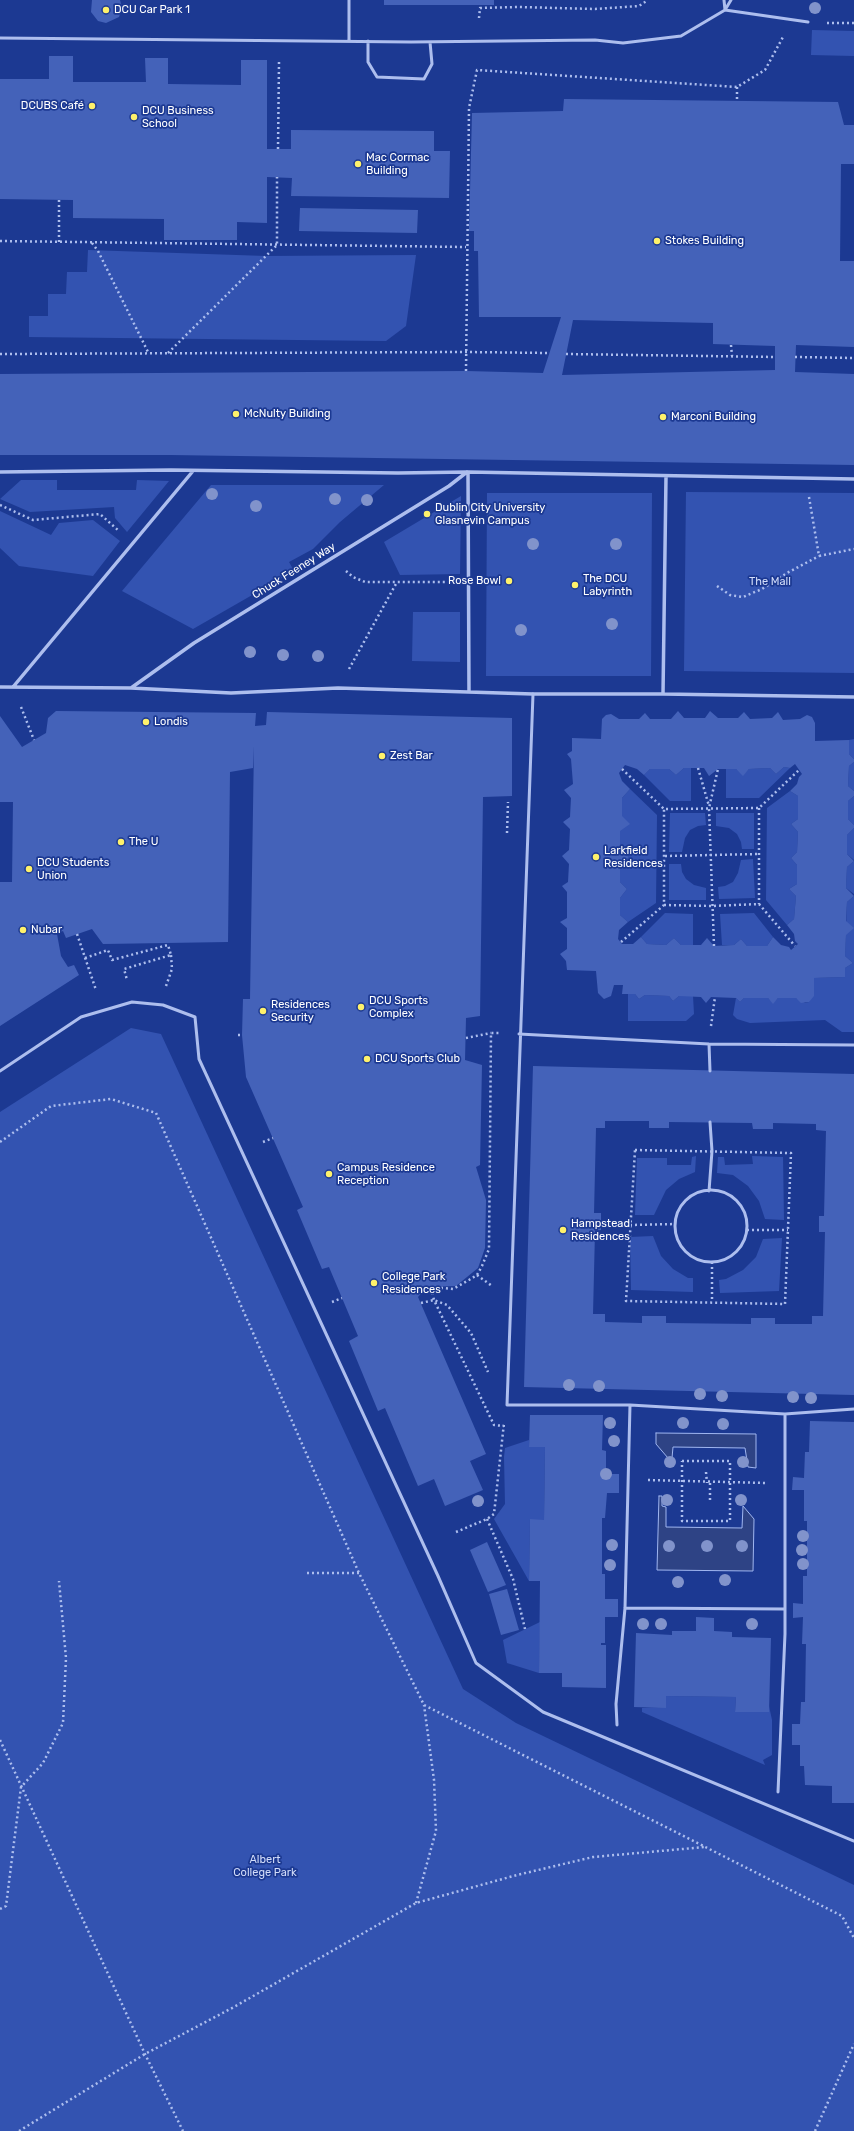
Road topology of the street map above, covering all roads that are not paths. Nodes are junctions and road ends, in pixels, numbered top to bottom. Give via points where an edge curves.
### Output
1 (349, 0) edge
2 (724, 0) edge
3 (731, 0) edge
4 (725, 10) junction
5 (808, 22) road end
6 (0, 38) edge
7 (349, 41) junction
8 (368, 41) junction
9 (430, 42) junction
10 (193, 471) junction
11 (0, 472) edge
12 (468, 472) junction
13 (666, 476) junction
14 (854, 479) edge
15 (0, 687) edge
16 (13, 687) junction
17 (130, 688) junction
18 (469, 692) junction
19 (533, 694) junction
20 (663, 694) junction
21 (854, 697) edge
22 (519, 1034) junction
23 (709, 1044) junction
24 (854, 1045) edge
25 (0, 1071) edge
26 (710, 1071) dead end
27 (710, 1122) dead end
28 (709, 1191) junction
29 (630, 1405) junction
30 (854, 1409) edge
31 (785, 1414) junction
32 (625, 1608) junction
33 (785, 1609) junction
34 (617, 1725) dead end
35 (778, 1792) dead end
36 (854, 1841) edge

1 - 7 lane
2 - 4 lane
3 - 4 lane
4 - 5 lane
4 - 9 lane via 680,36 623,43 595,40
6 - 7 lane
7 - 8 lane
8 - 9 lane
8 - 9 lane via 368,62 377,77 424,79 432,64
10 - 11 street
10 - 12 street
10 - 16 street
12 - 13 street
12 - 17 street, Chuck Feeney Way via 194,643
12 - 18 street
13 - 14 street
13 - 20 street
15 - 16 street
16 - 17 street
17 - 18 street via 231,693 338,688
18 - 19 street
19 - 20 street
19 - 22 lane
20 - 21 street
22 - 23 lane
22 - 29 lane via 507,1405
23 - 24 lane
23 - 26 lane
25 - 36 lane via 81,1017 132,1002 163,1005 195,1017 199,1059 476,1663 543,1712
27 - 28 lane via 712,1151
28 - 28 lane via 690,1198 678,1214 676,1224 677,1236 682,1247 690,1255 712,1262 736,1253 747,1230 746,1219 738,1202 720,1191
29 - 31 lane
29 - 32 lane
30 - 31 lane
31 - 33 lane
32 - 33 lane
32 - 34 lane via 616,1704
33 - 35 lane

